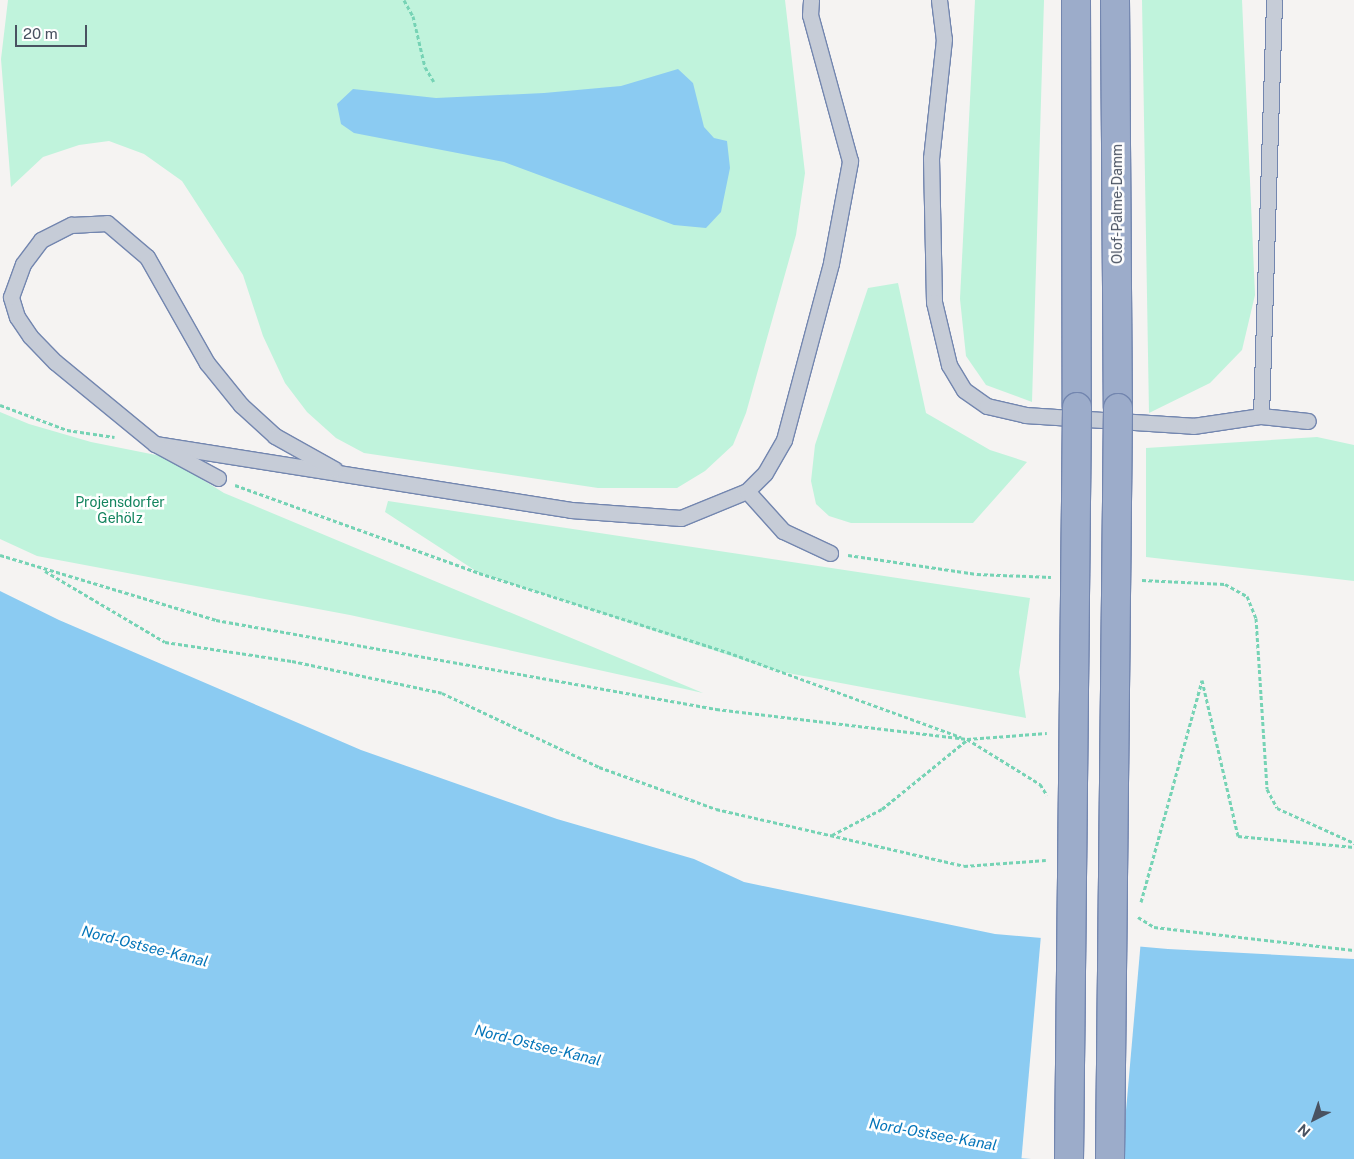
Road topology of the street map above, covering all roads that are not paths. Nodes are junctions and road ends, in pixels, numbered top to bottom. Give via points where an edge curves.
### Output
1 (811, 0) edge
2 (939, 0) edge
3 (1076, 0) edge
4 (1115, 0) edge
5 (1274, 0) edge
6 (1262, 416) junction
7 (1308, 421) dead end
8 (155, 444) junction
9 (342, 473) junction
10 (218, 478) road end
11 (747, 491) junction
12 (830, 553) dead end
13 (1069, 1159) edge
14 (1110, 1159) edge

1 - 11 lane via 810,15 850,161 831,263 784,440 765,473
2 - 6 lane via 944,39 931,158 934,302 949,365 964,390 987,406 1025,415 1193,426
3 - 13 highway, bridge via 1077,407
4 - 14 highway, Olof-Palme-Damm, bridge via 1118,408
5 - 6 lane
6 - 7 lane
8 - 9 lane
8 - 9 lane via 55,362 16,317 10,297 23,264 42,240 70,225 107,223 147,257 207,363 241,406 276,436
8 - 10 lane
9 - 11 lane via 571,510 681,518
11 - 12 lane via 783,531

